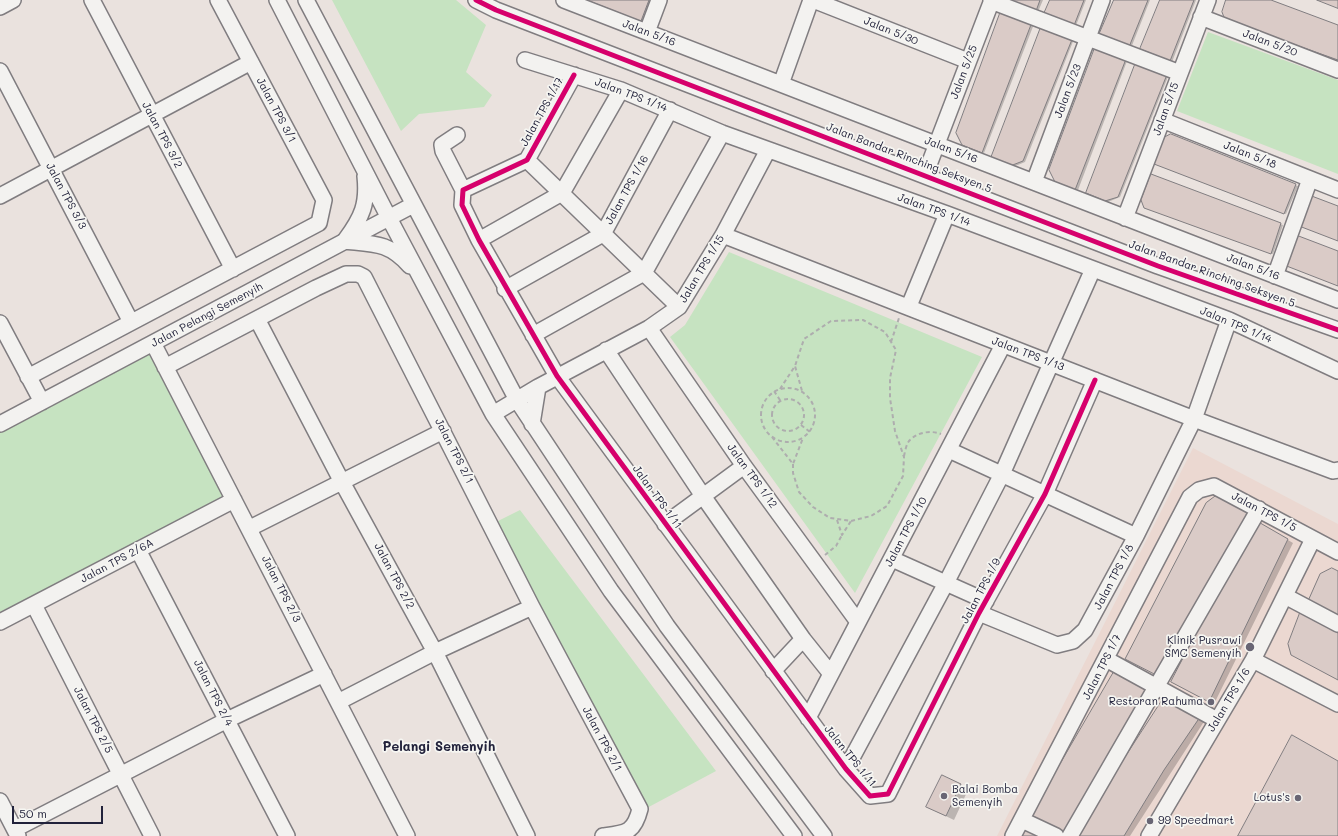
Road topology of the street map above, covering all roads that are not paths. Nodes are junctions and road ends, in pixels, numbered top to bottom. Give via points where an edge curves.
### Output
1 (14, 0) edge
2 (92, 0) edge
3 (218, 0) edge
4 (277, 0) edge
5 (306, 0) edge
6 (476, 0) edge
7 (564, 0) edge
8 (659, 0) edge
9 (812, 0) edge
10 (992, 0) edge
11 (1102, 0) edge
12 (1208, 0) edge
13 (0, 7) edge
14 (1201, 17) junction
15 (647, 32) junction
16 (1088, 38) junction
17 (525, 60) dead end
18 (968, 61) junction
19 (251, 62) junction
20 (1338, 70) edge
21 (0, 71) edge
22 (1180, 73) junction
23 (574, 75) junction
24 (781, 84) junction
25 (621, 90) junction
26 (670, 110) junction
27 (152, 115) junction
28 (1162, 120) junction
29 (722, 133) junction
30 (457, 135) dead end
31 (937, 144) junction
32 (768, 150) junction
33 (527, 160) junction
34 (51, 168) junction
35 (364, 170) junction
36 (925, 175) junction
37 (1310, 179) junction
38 (1034, 182) junction
39 (462, 190) junction
40 (1338, 190) edge
41 (562, 193) junction
42 (0, 196) edge
43 (413, 205) junction
44 (947, 214) junction
45 (389, 218) junction
46 (1126, 218) junction
47 (604, 234) junction
48 (723, 235) junction
49 (479, 240) junction
50 (344, 241) junction
51 (232, 269) junction
52 (1093, 269) junction
53 (644, 273) junction
54 (1275, 276) junction
55 (423, 280) junction
56 (505, 288) junction
57 (1338, 300) edge
58 (679, 307) junction
59 (904, 311) junction
60 (257, 319) junction
61 (1229, 320) junction
62 (131, 322) junction
63 (0, 323) edge
64 (649, 328) junction
65 (1338, 330) edge
66 (533, 336) junction
67 (153, 343) junction
68 (1003, 345) junction
69 (606, 350) junction
70 (1052, 362) junction
71 (166, 367) junction
72 (1338, 370) edge
73 (557, 376) junction
74 (28, 377) junction
75 (1095, 380) junction
76 (507, 384) junction
77 (538, 387) junction
78 (517, 400) junction
79 (42, 402) junction
80 (493, 414) junction
81 (1194, 419) junction
82 (0, 424) edge
83 (532, 424) junction
84 (443, 431) junction
85 (948, 443) junction
86 (744, 466) junction
87 (1335, 470) edge
88 (1002, 474) junction
89 (342, 482) junction
90 (1045, 494) junction
91 (703, 496) junction
92 (1190, 497) joint
93 (234, 500) junction
94 (1259, 508) junction
95 (665, 524) junction
96 (250, 528) junction
97 (1136, 536) junction
98 (1313, 539) junction
99 (138, 550) junction
100 (1338, 552) edge
101 (892, 559) junction
102 (946, 583) junction
103 (1284, 596) junction
104 (34, 605) junction
105 (532, 607) junction
106 (983, 607) junction
107 (0, 622) edge
108 (858, 622) junction
109 (1338, 624) edge
110 (803, 639) junction
111 (435, 652) junction
112 (1106, 659) junction
113 (1253, 660) junction
114 (773, 671) junction
115 (324, 674) junction
116 (831, 674) junction
117 (1158, 686) junction
118 (338, 702) junction
119 (1338, 704) edge
120 (808, 718) junction
121 (227, 720) junction
122 (1217, 720) junction
123 (846, 769) junction
124 (121, 774) junction
125 (870, 796) joint
126 (0, 801) edge
127 (1022, 820) junction
128 (16, 833) edge
129 (152, 836) edge
130 (287, 836) edge
131 (407, 836) edge
132 (527, 836) edge
133 (604, 836) edge
134 (794, 836) edge
135 (824, 836) edge
136 (1013, 836) edge
137 (1056, 836) edge
138 (1070, 836) edge
139 (1149, 836) edge

1 - 13 street
2 - 27 street, Jalan TPS 3/2
3 - 19 street, Jalan TPS 3/1
4 - 35 street
5 - 43 street
6 - 36 street, Jalan Bandar Rinching Seksyen 5 via 496,10
7 - 15 street, Jalan 5/16
8 - 15 street
9 - 18 street, Jalan 5/30
9 - 24 street
10 - 16 street
10 - 18 street, Jalan 5/25
11 - 16 street, Jalan 5/23
12 - 14 street, Jalan 5/15
14 - 20 street, Jalan 5/20
14 - 22 street, Jalan 5/15
15 - 24 street, Jalan 5/16
16 - 22 street
16 - 38 street, Jalan 5/23
17 - 23 street, Jalan TPS 1/14
18 - 31 street, Jalan 5/25
19 - 27 street
19 - 51 street, Jalan TPS 3/1 via 324,200 319,223
21 - 34 street, Jalan TPS 3/3
22 - 28 street, Jalan 5/15
23 - 25 street, Jalan TPS 1/14
23 - 33 street, Jalan TPS 1/17
24 - 31 street, Jalan 5/16
25 - 26 street, Jalan TPS 1/14
25 - 41 street
26 - 29 street, Jalan TPS 1/14
26 - 47 street, Jalan TPS 1/16
27 - 34 street
27 - 51 street, Jalan TPS 3/2
28 - 37 street, Jalan 5/18
28 - 46 street, Jalan 5/15
29 - 32 street, Jalan TPS 1/14
29 - 53 street
30 - 39 street, Jalan TPS 1/11 via 442,145
31 - 36 street, Jalan 5/25
31 - 38 street, Jalan 5/16
32 - 44 street, Jalan TPS 1/14
32 - 48 street, Jalan TPS 1/15
33 - 39 street, Jalan TPS 1/17
33 - 41 street
34 - 42 street
34 - 62 street, Jalan TPS 3/3
35 - 45 street
35 - 50 street via 365,205 357,223
36 - 65 street, Jalan Bandar Rinching Seksyen 5 via 1158,266
37 - 40 street, Jalan 5/18
37 - 54 street
38 - 46 street, Jalan 5/16
39 - 49 street, Jalan TPS 1/11 via 462,205
41 - 47 street
41 - 49 street
43 - 45 street, Jalan Pelangi Semenyih
43 - 76 street
44 - 52 street, Jalan TPS 1/14
44 - 59 street
45 - 50 street, Jalan Pelangi Semenyih
45 - 55 street
46 - 54 street, Jalan 5/16
47 - 53 street
47 - 56 street, Jalan TPS 1/16
48 - 58 street, Jalan TPS 1/15
48 - 59 street, Jalan TPS 1/13
49 - 56 street, Jalan TPS 1/11
50 - 55 street via 378,244 399,253
50 - 67 street, Jalan Pelangi Semenyih
51 - 62 street
52 - 61 street, Jalan TPS 1/14
52 - 70 street
53 - 58 street
53 - 66 street
54 - 57 street, Jalan 5/16
55 - 80 street
56 - 66 street, Jalan TPS 1/11
58 - 64 street, Jalan TPS 1/15
59 - 68 street, Jalan TPS 1/13
60 - 71 street, Jalan TPS 2/1
60 - 84 street, Jalan TPS 2/1 via 346,274 364,277
60 - 89 street, Jalan TPS 2/2
61 - 72 street, Jalan TPS 1/14
61 - 81 street, Jalan TPS 1/8
62 - 74 street
63 - 74 street
64 - 69 street, Jalan TPS 1/15
64 - 86 street, Jalan TPS 1/12
66 - 73 street, Jalan TPS 1/11
67 - 71 street, Jalan TPS 2/3
67 - 79 street, Jalan Pelangi Semenyih
68 - 70 street, Jalan TPS 1/13
68 - 85 street, Jalan TPS 1/10
69 - 73 street, Jalan TPS 1/15
69 - 91 street
70 - 75 street, Jalan TPS 1/13
70 - 88 street
71 - 93 street, Jalan TPS 2/3
73 - 77 street, Jalan TPS 1/15
73 - 95 street, Jalan TPS 1/11
74 - 79 street
75 - 81 street, Jalan TPS 1/13
75 - 90 street, Jalan TPS 1/9
76 - 77 street
76 - 78 street
77 - 78 street, Jalan TPS 1/15
77 - 83 street
78 - 80 street, Jalan TPS 1/15
78 - 83 street
79 - 82 street, Jalan Pelangi Semenyih
80 - 134 street via 611,591
81 - 87 street, Jalan TPS 1/13
81 - 97 street, Jalan TPS 1/8
83 - 135 street via 667,626
84 - 89 street
84 - 105 street, Jalan TPS 2/1
85 - 88 street
85 - 101 street, Jalan TPS 1/10
86 - 91 street
86 - 108 street, Jalan TPS 1/12
88 - 90 street
88 - 102 street
89 - 96 street
89 - 111 street, Jalan TPS 2/2
90 - 97 street
90 - 106 street, Jalan TPS 1/9
91 - 95 street
91 - 110 street
92 - 94 street, Jalan TPS 1/5 via 1199,490 1214,486
92 - 112 street, Jalan TPS 1/7
93 - 96 street, Jalan TPS 2/3
93 - 99 street, Jalan TPS 2/6A
94 - 98 street, Jalan TPS 1/5
94 - 117 street
95 - 114 street, Jalan TPS 1/11
96 - 115 street, Jalan TPS 2/3
97 - 106 street, Jalan TPS 1/8 via 1085,630 1073,641 1057,644
98 - 100 street, Jalan TPS 1/5
98 - 103 street, Jalan TPS 1/6
99 - 104 street, Jalan TPS 2/6A
99 - 121 street, Jalan TPS 2/4
101 - 102 street, Jalan TPS 1/8
101 - 108 street, Jalan TPS 1/10
102 - 106 street, Jalan TPS 1/8
102 - 123 street
103 - 109 street
103 - 113 street, Jalan TPS 1/6
104 - 107 street, Jalan TPS 2/6A
104 - 124 street, Jalan TPS 2/5
105 - 111 street
105 - 133 street, Jalan TPS 2/1 via 640,809 636,823 626,833
106 - 125 street, Jalan TPS 1/9 via 888,794
108 - 116 street, Jalan TPS 1/10
110 - 114 street
110 - 116 street
111 - 118 street
111 - 132 street, Jalan TPS 2/2
112 - 117 street
112 - 127 street, Jalan TPS 1/7
113 - 119 street
113 - 122 street, Jalan TPS 1/6
114 - 120 street, Jalan TPS 1/11
115 - 118 street, Jalan TPS 2/3
115 - 121 street
116 - 120 street, Jalan TPS 1/10
117 - 122 street
117 - 138 street
118 - 131 street, Jalan TPS 2/3
120 - 123 street, Jalan TPS 1/11
121 - 124 street
121 - 130 street, Jalan TPS 2/4
122 - 139 street, Jalan TPS 1/6
123 - 125 street, Jalan TPS 1/11
124 - 128 street
124 - 129 street, Jalan TPS 2/5
126 - 128 street
127 - 136 street, Jalan TPS 1/7
127 - 137 street

